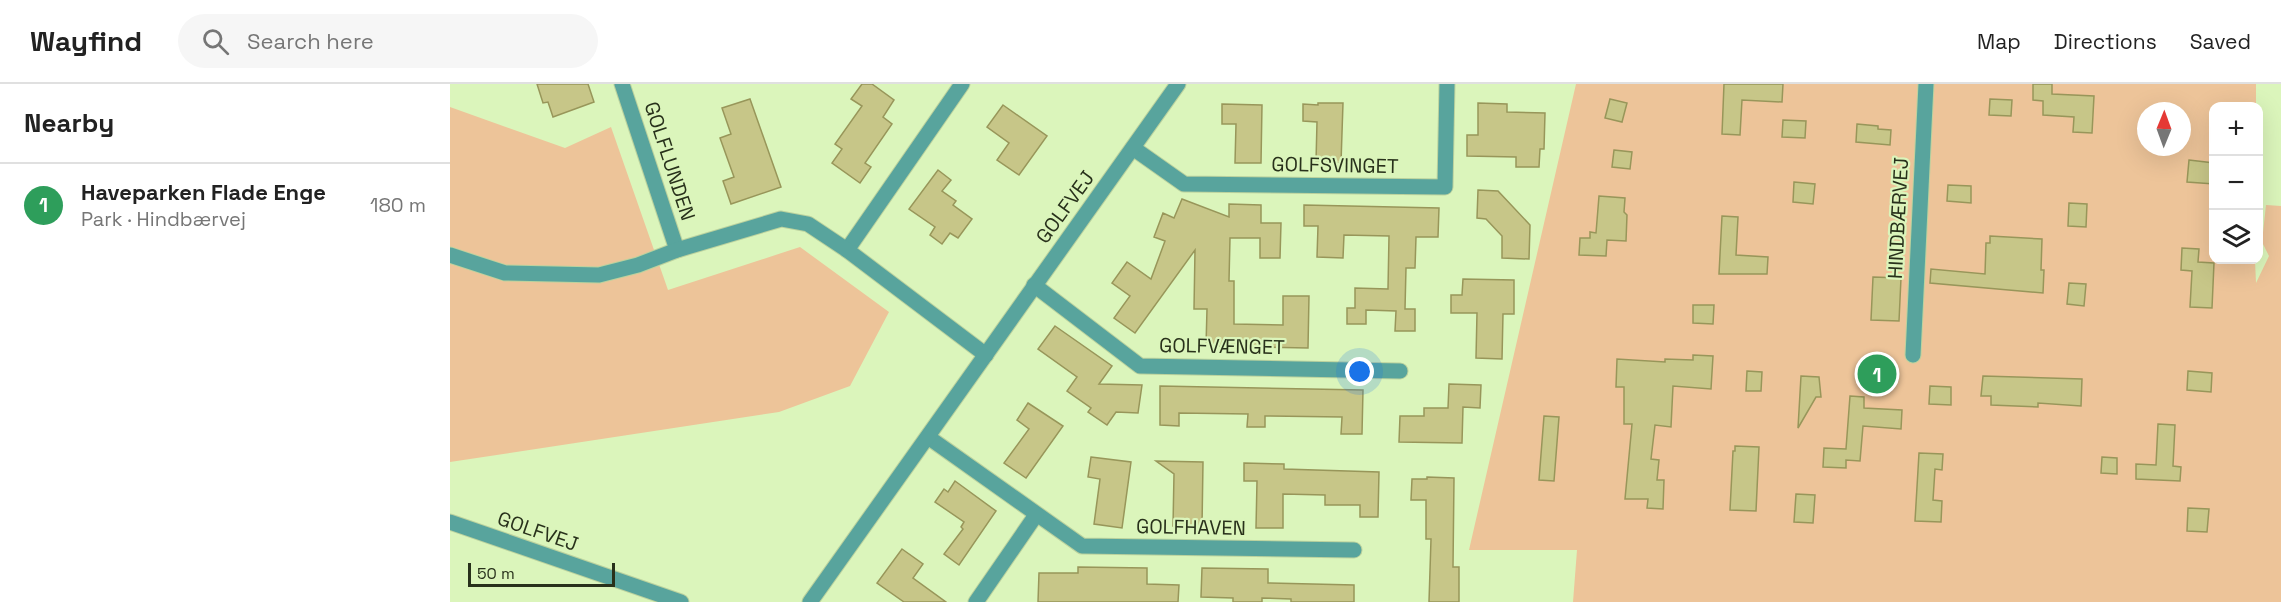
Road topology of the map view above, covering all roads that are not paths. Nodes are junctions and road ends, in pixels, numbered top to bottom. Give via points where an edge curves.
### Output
1 (622, 84) edge
2 (962, 84) edge
3 (1178, 84) edge
4 (1448, 84) edge
5 (1926, 84) edge
6 (1133, 148) junction
7 (677, 250) junction
8 (847, 250) junction
9 (450, 255) edge
10 (1034, 285) junction
11 (986, 355) junction
12 (1913, 355) dead end
13 (1400, 371) dead end
14 (928, 437) junction
15 (1036, 515) junction
16 (450, 522) edge
17 (1354, 550) dead end
18 (681, 602) edge
19 (810, 602) edge
20 (976, 602) edge

1 - 7 street, GOLFLUNDEN
2 - 8 street
3 - 6 street, GOLFVEJ
4 - 6 street, GOLFSVINGET via 1445,187 1184,184
5 - 12 street, HINDBÆRVEJ
6 - 10 street, GOLFVEJ
7 - 8 street, GOLFLUNDEN via 781,219 808,224
7 - 9 street, GOLFLUNDEN via 599,275 505,273
8 - 11 street
10 - 11 street, GOLFVEJ
10 - 13 street, GOLFVÆNGET via 1140,366
11 - 14 street, GOLFVEJ
14 - 15 street, GOLFHAVEN
14 - 19 street, GOLFVEJ
15 - 17 street, GOLFHAVEN via 1082,546
15 - 20 street
16 - 18 street, GOLFVEJ

